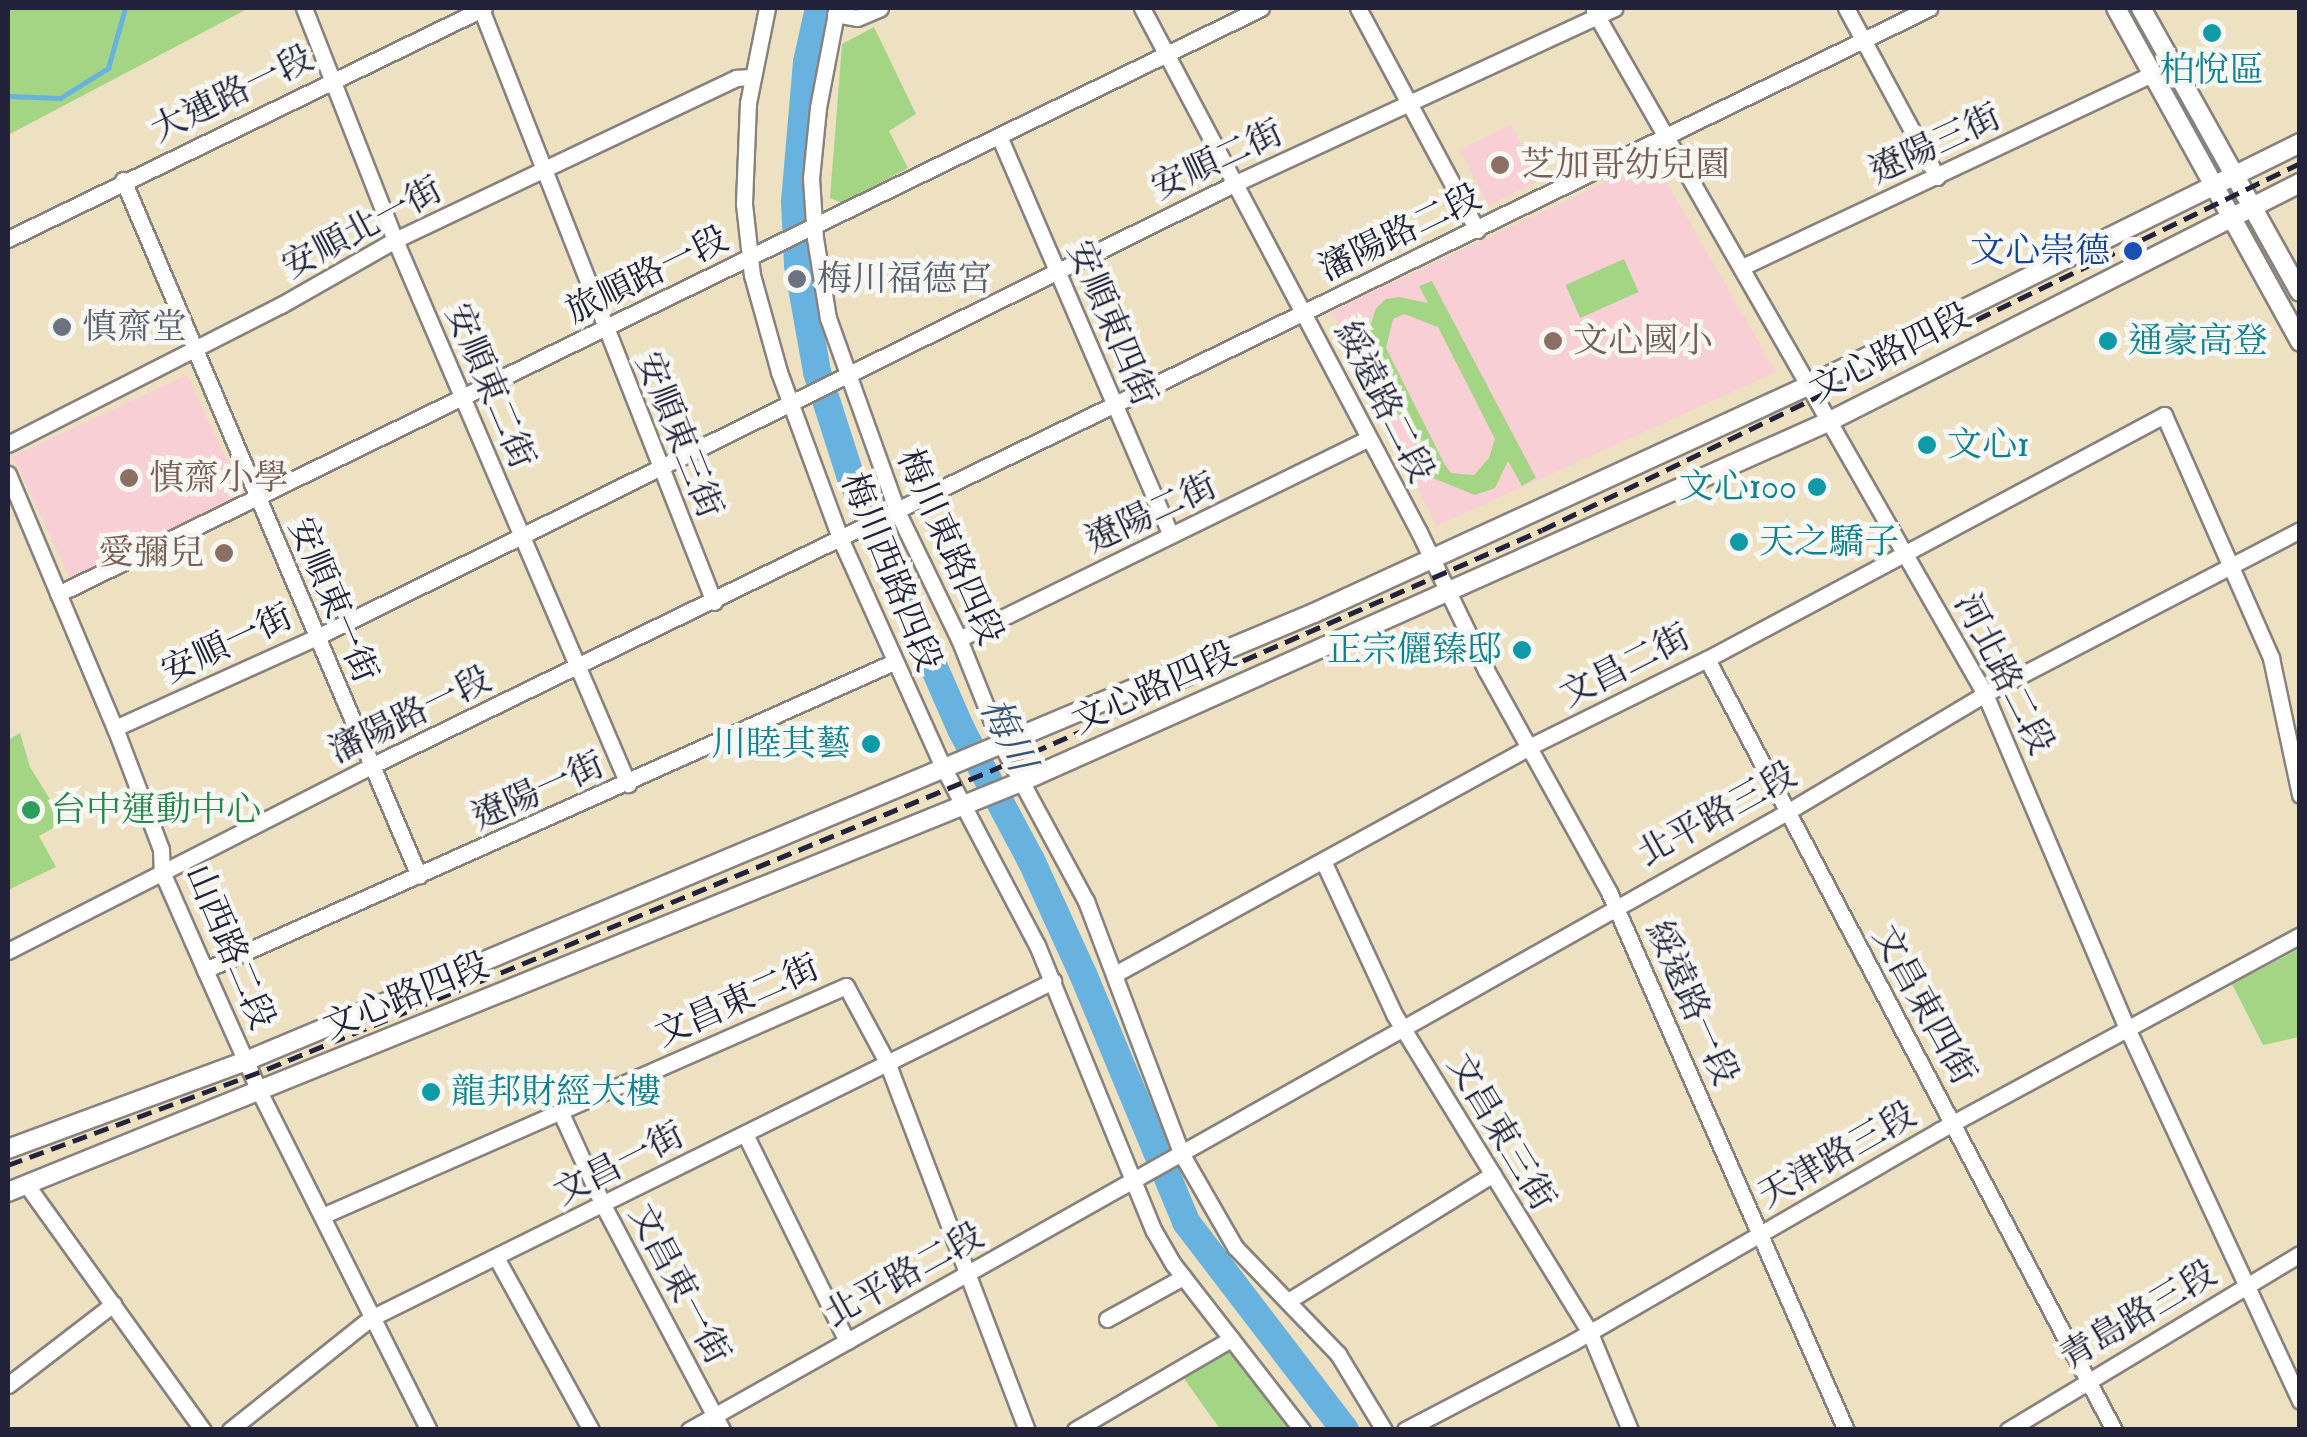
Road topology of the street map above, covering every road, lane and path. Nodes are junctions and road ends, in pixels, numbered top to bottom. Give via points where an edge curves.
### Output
1 (304, 8) edge
2 (483, 8) edge
3 (768, 8) edge
4 (880, 8) edge
5 (1142, 8) edge
6 (1261, 8) edge
7 (1358, 8) edge
8 (1614, 8) edge
9 (1846, 8) edge
10 (1929, 8) edge
11 (2116, 8) edge
12 (2141, 8) edge
13 (836, 11) edge
14 (1594, 12) edge
15 (1864, 39) junction
16 (1166, 54) junction
17 (2154, 72) junction
18 (750, 77) junction
19 (334, 78) junction
20 (1410, 104) junction
21 (999, 136) junction
22 (1667, 137) junction
23 (2300, 143) edge
24 (546, 169) junction
25 (2236, 175) junction
26 (1937, 177) junction
27 (123, 180) junction
28 (1236, 183) junction
29 (2300, 183) edge
30 (2214, 184) junction
31 (2253, 207) junction
32 (2232, 217) junction
33 (808, 227) junction
34 (1477, 230) junction
35 (8, 239) edge
36 (395, 240) junction
37 (751, 259) junction
38 (1742, 267) junction
39 (1057, 270) junction
40 (2300, 292) edge
41 (1304, 313) junction
42 (604, 328) junction
43 (2300, 342) edge
44 (192, 350) junction
45 (848, 372) junction
46 (1810, 385) junction
47 (465, 398) junction
48 (793, 400) junction
49 (1114, 406) junction
50 (1830, 420) junction
51 (1367, 439) junction
52 (8, 444) edge
53 (662, 467) junction
54 (8, 474) edge
55 (257, 500) junction
56 (897, 511) junction
57 (2300, 530) edge
58 (1170, 534) junction
59 (521, 536) junction
60 (840, 538) junction
61 (1905, 554) junction
62 (1432, 560) junction
63 (2229, 566) junction
64 (1448, 592) junction
65 (58, 594) junction
66 (714, 602) junction
67 (316, 636) junction
68 (959, 639) junction
69 (1707, 659) junction
70 (894, 662) junction
71 (576, 668) junction
72 (1985, 694) junction
73 (116, 728) junction
74 (1001, 744) junction
75 (1531, 746) junction
76 (371, 766) junction
77 (943, 767) junction
78 (1021, 782) junction
79 (628, 784) junction
80 (2300, 795) edge
81 (964, 806) junction
82 (1787, 812) junction
83 (1324, 863) junction
84 (162, 872) junction
85 (419, 876) junction
86 (1615, 905) junction
87 (2300, 934) edge
88 (8, 951) edge
89 (205, 970) junction
90 (1115, 974) junction
91 (1053, 981) junction
92 (1403, 1028) junction
93 (2128, 1028) junction
94 (246, 1061) junction
95 (887, 1062) junction
96 (259, 1091) junction
97 (560, 1111) junction
98 (1955, 1122) junction
99 (745, 1134) junction
100 (8, 1149) edge
101 (1175, 1157) junction
102 (1149, 1172) joint
103 (1494, 1174) junction
104 (1131, 1182) junction
105 (26, 1184) junction
106 (8, 1192) edge
107 (604, 1205) junction
108 (322, 1216) junction
109 (1758, 1235) junction
110 (2300, 1254) edge
111 (497, 1259) junction
112 (968, 1274) junction
113 (1183, 1277) junction
114 (2247, 1285) junction
115 (1288, 1301) junction
116 (112, 1304) junction
117 (371, 1318) junction
118 (1107, 1319) dead end
119 (1590, 1333) junction
120 (1230, 1339) junction
121 (847, 1341) junction
122 (2088, 1380) junction
123 (8, 1384) edge
124 (2300, 1400) edge
125 (719, 1422) edge
126 (203, 1430) edge
127 (230, 1430) edge
128 (429, 1430) edge
129 (591, 1430) edge
130 (689, 1430) edge
131 (1027, 1430) edge
132 (1075, 1430) edge
133 (1302, 1430) edge
134 (1384, 1430) edge
135 (1405, 1430) edge
136 (1630, 1430) edge
137 (1846, 1430) edge
138 (2008, 1430) edge
139 (2114, 1430) edge

1 - 19 street, 安順東二街
2 - 19 street, 大連路一段
2 - 24 street, 安順東三街
3 - 18 street, 梅川西路四段
4 - 13 street via 856,18
5 - 16 street, 綏遠路二段
6 - 16 street, 旅順路一段
7 - 20 street
8 - 14 street, 安順二街
9 - 15 street
10 - 15 street, 瀋陽路二段
11 - 17 main road
12 - 25 main road
13 - 33 street, 梅川東路四段 via 818,108
14 - 20 street, 安順二街
14 - 22 street, 河北路二段
15 - 22 street, 瀋陽路二段
15 - 26 street
16 - 21 street, 旅順路一段
16 - 28 street, 綏遠路二段
17 - 26 street, 遼陽三街
17 - 30 main road
18 - 24 street, 安順北一街
18 - 37 street, 梅川西路四段 via 744,204
19 - 27 street, 大連路一段
19 - 36 street, 安順東二街
20 - 28 street, 安順二街
20 - 34 street
21 - 33 street, 旅順路一段
21 - 39 street, 安順東四街
22 - 34 street, 瀋陽路二段
22 - 38 street, 河北路二段
23 - 25 main road, 文心路四段
24 - 36 street, 安順北一街
24 - 42 street, 安順東三街
25 - 30 main road, 文心路四段
25 - 31 main road
26 - 38 street, 遼陽三街
27 - 35 street, 大連路一段
27 - 44 street, 安順東一街
28 - 39 street, 安順二街
28 - 41 street, 綏遠路二段
29 - 31 main road, 文心路四段
30 - 32 main road
30 - 46 main road, 文心路四段
31 - 32 main road, 文心路四段
31 - 40 main road
32 - 43 main road
32 - 50 main road, 文心路四段
33 - 37 street, 旅順路一段
33 - 45 street, 梅川東路四段
34 - 41 street, 瀋陽路二段
36 - 44 street, 安順北一街
36 - 47 street, 安順東二街
37 - 42 street, 旅順路一段
37 - 48 street, 梅川西路四段 via 779,372
38 - 46 street, 河北路二段
39 - 45 street, 安順二街
39 - 49 street, 安順東四街
41 - 49 street, 瀋陽路二段
41 - 51 street, 綏遠路二段
42 - 47 street, 旅順路一段
42 - 53 street, 安順東三街
44 - 52 street, 安順北一街
44 - 55 street, 安順東一街
45 - 48 street, 安順二街
45 - 56 street, 梅川東路四段
46 - 50 street, 河北路二段
46 - 62 main road, 文心路四段
47 - 55 street, 旅順路一段
47 - 59 street, 安順東二街
48 - 53 street, 安順一街
48 - 60 street, 梅川西路四段
49 - 56 street, 瀋陽路二段
49 - 58 street, 安順東四街
50 - 61 street, 河北路二段
50 - 64 main road, 文心路四段
51 - 58 street, 遼陽二街
51 - 62 street, 綏遠路二段
53 - 59 street, 安順一街
53 - 66 street, 安順東三街
54 - 65 street, 山西路二段
55 - 65 street, 旅順路一段
55 - 67 street, 安順東一街
56 - 60 street, 瀋陽路二段
56 - 68 street, 梅川東路四段
57 - 63 street, 北平路三段
58 - 68 street, 遼陽二街
59 - 67 street, 安順一街
59 - 71 street, 安順東二街
60 - 66 street, 瀋陽路一段
60 - 70 street, 梅川西路四段
61 - 63 street, 文昌二街 via 2164,416
61 - 69 street, 文昌二街
61 - 72 street, 河北路二段
62 - 64 street, 綏遠路一段
62 - 74 main road, 文心路四段
63 - 72 street, 北平路三段
63 - 80 street via 2271,658
64 - 75 street, 綏遠路一段
64 - 78 main road, 文心路四段
65 - 73 street, 山西路二段
66 - 71 street, 瀋陽路一段
67 - 73 street, 安順一街
67 - 76 street, 安順東一街
68 - 74 street, 梅川東路四段
69 - 75 street, 文昌二街
69 - 82 street, 文昌東四街
70 - 77 street, 梅川西路四段
70 - 79 street, 遼陽一街
71 - 76 street, 瀋陽路一段
71 - 79 street, 安順東二街
72 - 82 street, 北平路三段
72 - 93 street, 河北路二段
73 - 84 street, 山西路二段 via 161,849
74 - 77 main road, 文心路四段
74 - 78 street, 梅川東路四段
75 - 83 street, 文昌二街
75 - 86 street, 綏遠路一段
76 - 84 street, 瀋陽路一段
76 - 85 street, 安順東一街
77 - 81 street, 梅川西路四段
77 - 94 main road, 文心路四段
78 - 81 main road, 文心路四段
78 - 90 street, 梅川東路四段 via 1086,901
79 - 85 street, 遼陽一街
81 - 91 street, 梅川西路四段
81 - 96 main road, 文心路四段
82 - 86 street, 北平路三段
82 - 98 street, 文昌東四街
83 - 90 street, 文昌二街
83 - 92 street, 文昌東三街
84 - 88 street, 瀋陽路一段
84 - 89 street, 山西路二段
85 - 89 street, 遼陽一街
86 - 92 street, 北平路三段
86 - 109 street, 綏遠路一段
87 - 93 street, 天津路三段
89 - 94 street, 山西路二段
90 - 101 street, 梅川東路四段
91 - 95 street, 文昌一街
91 - 104 street, 梅川西路四段
92 - 101 street, 北平路三段
92 - 103 street, 文昌東三街
93 - 98 street, 天津路三段
93 - 114 street, 河北路二段
94 - 96 street, 山西路二段
94 - 100 main road, 文心路四段
95 - 97 street, 文昌東二街 via 846,986
95 - 99 street, 文昌一街
95 - 112 street, 文昌東二街
96 - 105 main road, 文心路四段
96 - 108 street, 山西路二段
97 - 107 street, 文昌東一街
97 - 108 street, 文昌東二街
98 - 109 street, 天津路三段
98 - 122 street, 文昌東四街
99 - 107 street, 文昌一街
99 - 121 street
101 - 102 street, 北平路三段
101 - 115 street, 梅川東路四段 via 1235,1247
102 - 104 street, 北平路二段
103 - 115 street
103 - 119 street, 文昌東三街
104 - 112 street, 北平路二段
104 - 113 street, 梅川西路四段
105 - 106 main road, 文心路四段
105 - 116 street
107 - 111 street, 文昌一街
107 - 125 street, 文昌東一街
108 - 117 street, 山西路二段
109 - 119 street, 天津路三段
109 - 137 street, 綏遠路一段
110 - 114 street, 青島路三段
111 - 117 street, 文昌一街
111 - 129 street
112 - 121 street, 北平路二段
112 - 131 street, 文昌東二街
113 - 118 street
113 - 120 street, 梅川西路四段
114 - 122 street, 青島路三段
114 - 124 street, 河北路二段
115 - 134 street, 梅川東路四段 via 1338,1354
116 - 123 street
116 - 126 street
117 - 127 street, 文昌一街
117 - 128 street, 山西路二段
119 - 135 street, 天津路三段
119 - 136 street, 文昌東三街
120 - 132 street
120 - 133 street, 梅川西路四段
121 - 125 street, 北平路二段
122 - 138 street, 青島路三段
122 - 139 street, 文昌東四街
125 - 130 street, 北平路二段

